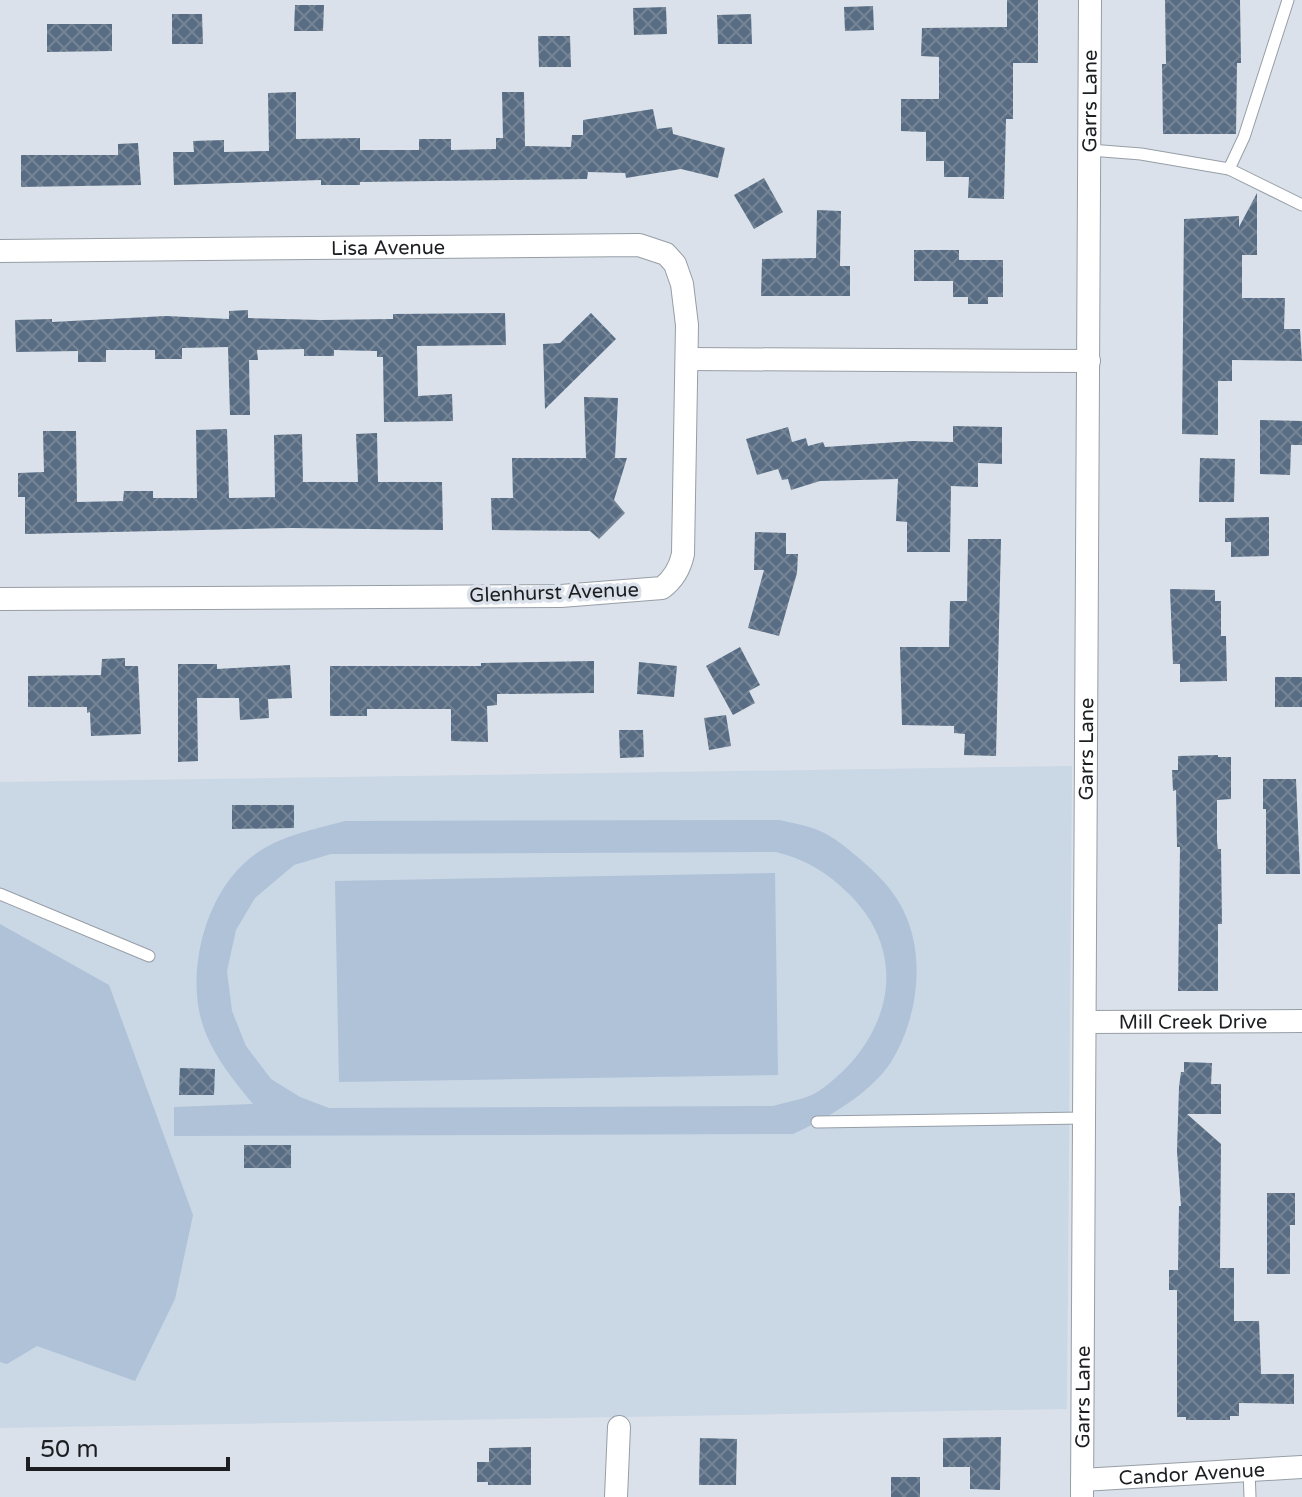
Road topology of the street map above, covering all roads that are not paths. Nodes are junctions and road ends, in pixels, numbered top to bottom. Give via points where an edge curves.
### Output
1 (1090, 0) edge
2 (1288, 0) edge
3 (1090, 150) junction
4 (1229, 169) junction
5 (1302, 205) edge
6 (0, 251) edge
7 (687, 359) junction
8 (1089, 361) junction
9 (0, 599) edge
10 (0, 894) edge
11 (149, 956) dead end
12 (1302, 1021) edge
13 (1085, 1022) junction
14 (1084, 1118) junction
15 (817, 1122) dead end
16 (619, 1427) dead end
17 (1302, 1467) edge
18 (1249, 1470) junction
19 (1082, 1488) edge
20 (616, 1497) edge
21 (1250, 1497) edge

1 - 3 street, Garrs Lane
2 - 4 lane
3 - 4 lane
3 - 8 street, Garrs Lane
4 - 5 lane
6 - 7 street, Lisa Avenue via 639,245 666,254 675,264 686,311
7 - 8 street
7 - 9 street, Glenhurst Avenue via 683,554 680,568 662,588 561,596
8 - 13 street, Garrs Lane
10 - 11 lane
12 - 13 street, Mill Creek Drive
13 - 14 street, Garrs Lane
14 - 15 lane
14 - 19 street, Garrs Lane
16 - 20 street
17 - 18 street, Candor Avenue
18 - 19 street, Candor Avenue
18 - 21 lane

